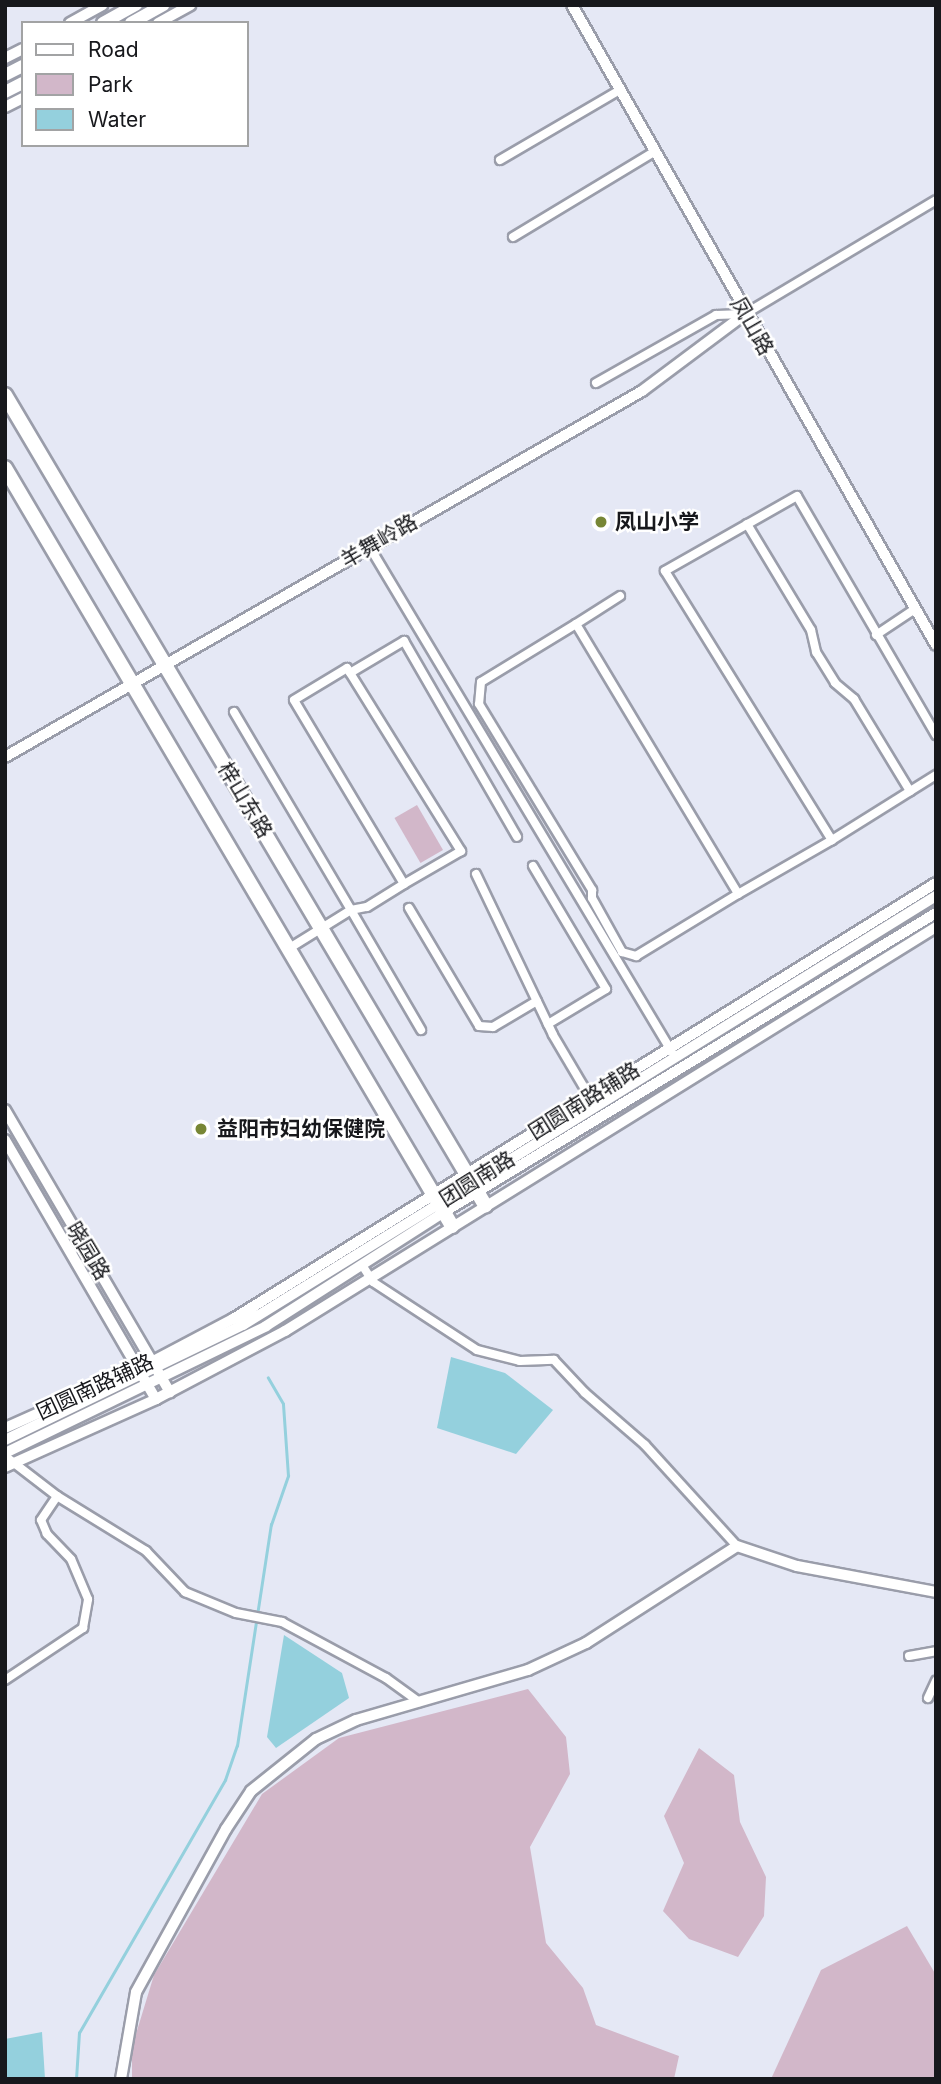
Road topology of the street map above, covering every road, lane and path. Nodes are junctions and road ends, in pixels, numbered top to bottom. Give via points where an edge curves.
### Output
1 (102, 5) edge
2 (136, 5) edge
3 (163, 5) edge
4 (190, 5) edge
5 (572, 5) edge
6 (74, 21) edge
7 (107, 21) edge
8 (135, 21) edge
9 (162, 21) edge
10 (21, 50) edge
11 (5, 58) edge
12 (21, 67) edge
13 (5, 75) edge
14 (21, 84) edge
15 (618, 90) junction
16 (5, 93) edge
17 (21, 99) edge
18 (5, 107) edge
19 (654, 152) junction
20 (500, 160) dead end
21 (936, 200) edge
22 (513, 237) dead end
23 (745, 314) junction
24 (596, 383) dead end
25 (5, 395) edge
26 (5, 468) edge
27 (747, 524) junction
28 (369, 546) junction
29 (620, 596) dead end
30 (915, 609) junction
31 (576, 624) junction
32 (876, 635) junction
33 (936, 645) edge
34 (164, 663) junction
35 (350, 673) junction
36 (132, 682) junction
37 (234, 712) dead end
38 (936, 735) edge
39 (5, 757) edge
40 (936, 775) edge
41 (910, 792) junction
42 (517, 837) dead end
43 (832, 840) junction
44 (533, 866) dead end
45 (475, 874) dead end
46 (936, 883) edge
47 (404, 884) junction
48 (738, 894) junction
49 (936, 897) edge
50 (410, 908) dead end
51 (351, 910) junction
52 (936, 913) edge
53 (936, 927) edge
54 (321, 928) junction
55 (288, 948) junction
56 (537, 1001) junction
57 (548, 1024) junction
58 (421, 1030) dead end
59 (672, 1052) junction
60 (592, 1102) junction
61 (5, 1110) edge
62 (5, 1140) edge
63 (475, 1188) junction
64 (438, 1203) junction
65 (452, 1226) junction
66 (362, 1265) junction
67 (369, 1277) junction
68 (262, 1314) junction
69 (233, 1319) junction
70 (157, 1364) junction
71 (144, 1377) junction
72 (164, 1380) junction
73 (170, 1392) junction
74 (156, 1399) junction
75 (5, 1428) edge
76 (5, 1440) edge
77 (5, 1455) edge
78 (10, 1465) edge
79 (57, 1496) junction
80 (737, 1546) junction
81 (936, 1592) edge
82 (936, 1651) edge
83 (909, 1656) dead end
84 (5, 1679) edge
85 (936, 1681) edge
86 (928, 1698) dead end
87 (419, 1702) junction
88 (121, 2079) edge

1 - 6 street
2 - 7 main road
3 - 8 main road
4 - 9 street
5 - 15 street, 凤山路
10 - 11 street
12 - 13 main road
14 - 16 main road
15 - 19 street, 凤山路
15 - 20 street
17 - 18 street
19 - 22 street
19 - 23 street, 凤山路
21 - 23 street
23 - 24 street via 716,315
23 - 28 street, 羊舞岭路 via 642,391
23 - 30 street, 凤山路
25 - 34 highway, 梓山东路
26 - 36 highway, 梓山东路
27 - 32 street via 797,496
27 - 41 street via 811,630 816,652 835,683 854,699
27 - 43 street via 665,570
28 - 34 street, 羊舞岭路
28 - 59 street
29 - 31 street
30 - 32 street
30 - 33 street, 凤山路
31 - 48 street
31 - 48 street via 481,682 479,704 592,890 592,898 622,951 636,956
32 - 38 street
34 - 36 street, 羊舞岭路
34 - 54 highway, 梓山东路
35 - 42 street via 404,641
35 - 47 street via 461,851
35 - 47 street via 347,668 294,700
36 - 39 street, 羊舞岭路
36 - 55 highway, 梓山东路
37 - 51 street
40 - 41 street
41 - 43 street
43 - 48 street
44 - 57 street via 606,989
45 - 56 street
46 - 59 street
47 - 51 street via 367,907
49 - 59 main road, 团圆南路
50 - 56 street via 479,1026 493,1027
51 - 54 street
51 - 58 street
52 - 63 main road, 团圆南路
53 - 63 street, 团圆南路辅路
54 - 55 street
54 - 63 highway, 梓山东路
55 - 64 highway, 梓山东路
56 - 57 street
57 - 60 street
59 - 60 main road, 团圆南路
60 - 63 main road, 团圆南路
61 - 70 street, 晓园路
62 - 71 street, 晓园路
63 - 64 main road, 团圆南路
63 - 65 street, 团圆南路辅路
64 - 65 highway, 梓山东路
64 - 66 main road, 团圆南路
64 - 68 main road, 团圆南路
64 - 69 street, 团圆南路辅路
65 - 67 street, 团圆南路辅路
66 - 67 street
66 - 72 main road, 团圆南路 via 267,1326
67 - 73 street, 团圆南路辅路 via 285,1331
67 - 80 street via 433,1325 477,1350 520,1362 554,1360 585,1394 645,1445
68 - 69 main road
68 - 70 main road, 团圆南路
69 - 70 street, 团圆南路辅路
70 - 71 main road, 团圆南路
70 - 72 street, 晓园路
71 - 72 main road, 团圆南路
71 - 74 street, 晓园路
71 - 75 street, 团圆南路辅路
71 - 76 main road, 团圆南路
71 - 77 main road, 团圆南路
72 - 73 street, 晓园路
73 - 74 street, 团圆南路辅路
74 - 78 street, 团圆南路辅路
77 - 78 street
78 - 79 street
79 - 84 street via 41,1520 47,1534 71,1559 88,1599 83,1628
79 - 87 street via 146,1551 186,1592 206,1603 282,1622 386,1678
80 - 81 street via 797,1566
80 - 87 street via 586,1643 528,1670
82 - 83 street
85 - 86 street
87 - 88 street via 356,1720 316,1739 251,1791 136,1992

